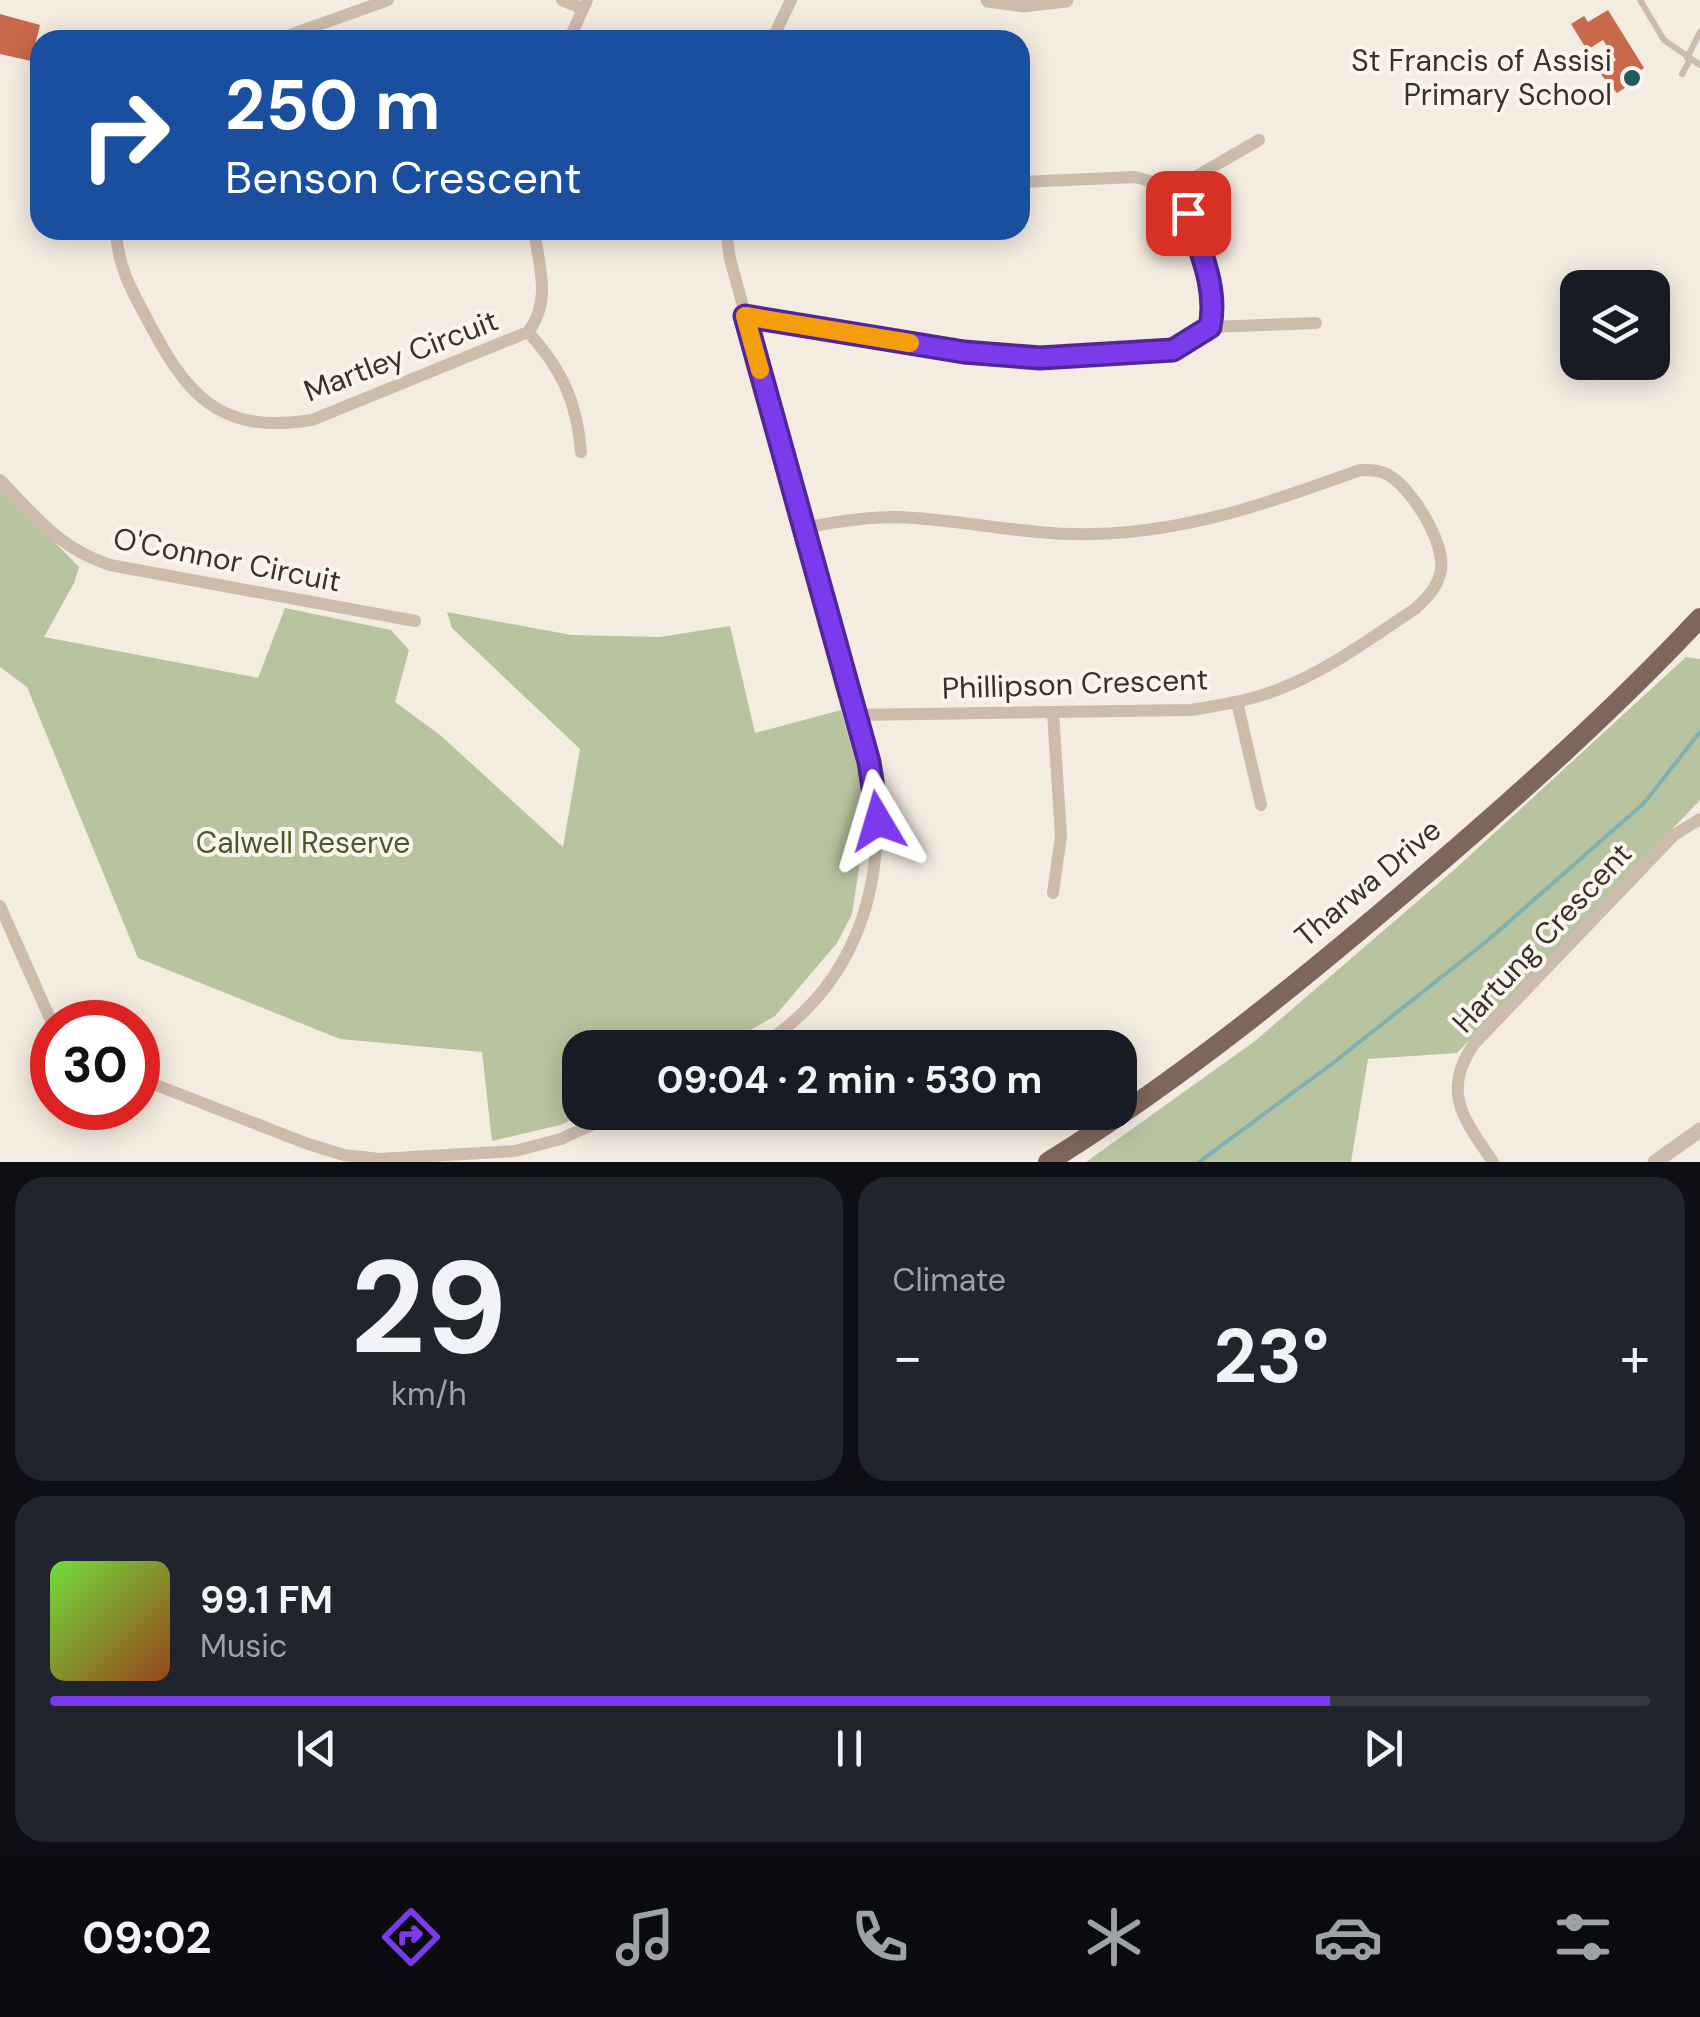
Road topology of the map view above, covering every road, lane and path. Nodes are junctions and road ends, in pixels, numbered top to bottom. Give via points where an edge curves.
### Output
1 (388, 0) edge
2 (562, 0) edge
3 (791, 0) edge
4 (988, 0) edge
5 (1066, 0) edge
6 (1640, 0) edge
7 (585, 5) edge
8 (304, 30) edge
9 (574, 30) edge
10 (777, 30) edge
11 (1700, 32) edge
12 (1689, 59) junction
13 (1700, 65) edge
14 (1682, 74) dead end
15 (1259, 140) dead end
16 (1030, 182) edge
17 (1171, 191) junction
18 (117, 240) edge
19 (535, 240) edge
20 (728, 240) edge
21 (745, 316) junction
22 (1316, 323) dead end
23 (1210, 327) junction
24 (528, 332) junction
25 (581, 452) dead end
26 (0, 480) edge
27 (804, 528) junction
28 (415, 621) dead end
29 (1699, 622) edge
30 (1237, 702) junction
31 (1054, 712) junction
32 (856, 715) junction
33 (1261, 805) dead end
34 (1700, 819) edge
35 (1053, 893) dead end
36 (0, 906) edge
37 (42, 1000) edge
38 (780, 1030) edge
39 (160, 1087) edge
40 (582, 1130) edge
41 (1700, 1130) edge
42 (1048, 1162) edge
43 (1494, 1162) edge
44 (1655, 1162) edge

1 - 8 street
2 - 7 street
3 - 10 street
4 - 5 street
6 - 12 lane via 1664,40
7 - 9 street
11 - 12 lane
12 - 13 lane
12 - 14 lane
15 - 17 street
16 - 17 street via 1136,177
17 - 23 street via 1188,213 1210,282
18 - 24 street, Martley Circuit via 122,272 173,368 203,400 241,419 312,420
19 - 24 street, Martley Circuit via 544,298
20 - 21 street
21 - 23 street via 1040,358 1173,350
21 - 27 street
22 - 23 street
24 - 25 street via 568,386
26 - 28 street, O'Connor Circuit via 62,543 85,557
27 - 30 street, Phillipson Crescent via 896,518 1064,533 1146,531 1226,517 1360,470 1394,478 1439,544 1440,572 1429,596 1320,670
27 - 32 street
29 - 42 main road, Tharwa Drive via 1376,917 1198,1062
30 - 31 street, Phillipson Crescent via 1192,710
30 - 33 street
31 - 32 street, Phillipson Crescent
31 - 35 street via 1061,836
32 - 38 street via 877,801 874,881 846,956 824,989
34 - 43 street, Hartung Crescent via 1674,835 1463,1060 1459,1107
36 - 37 street
39 - 40 street via 308,1144 380,1159 526,1149
41 - 44 street

